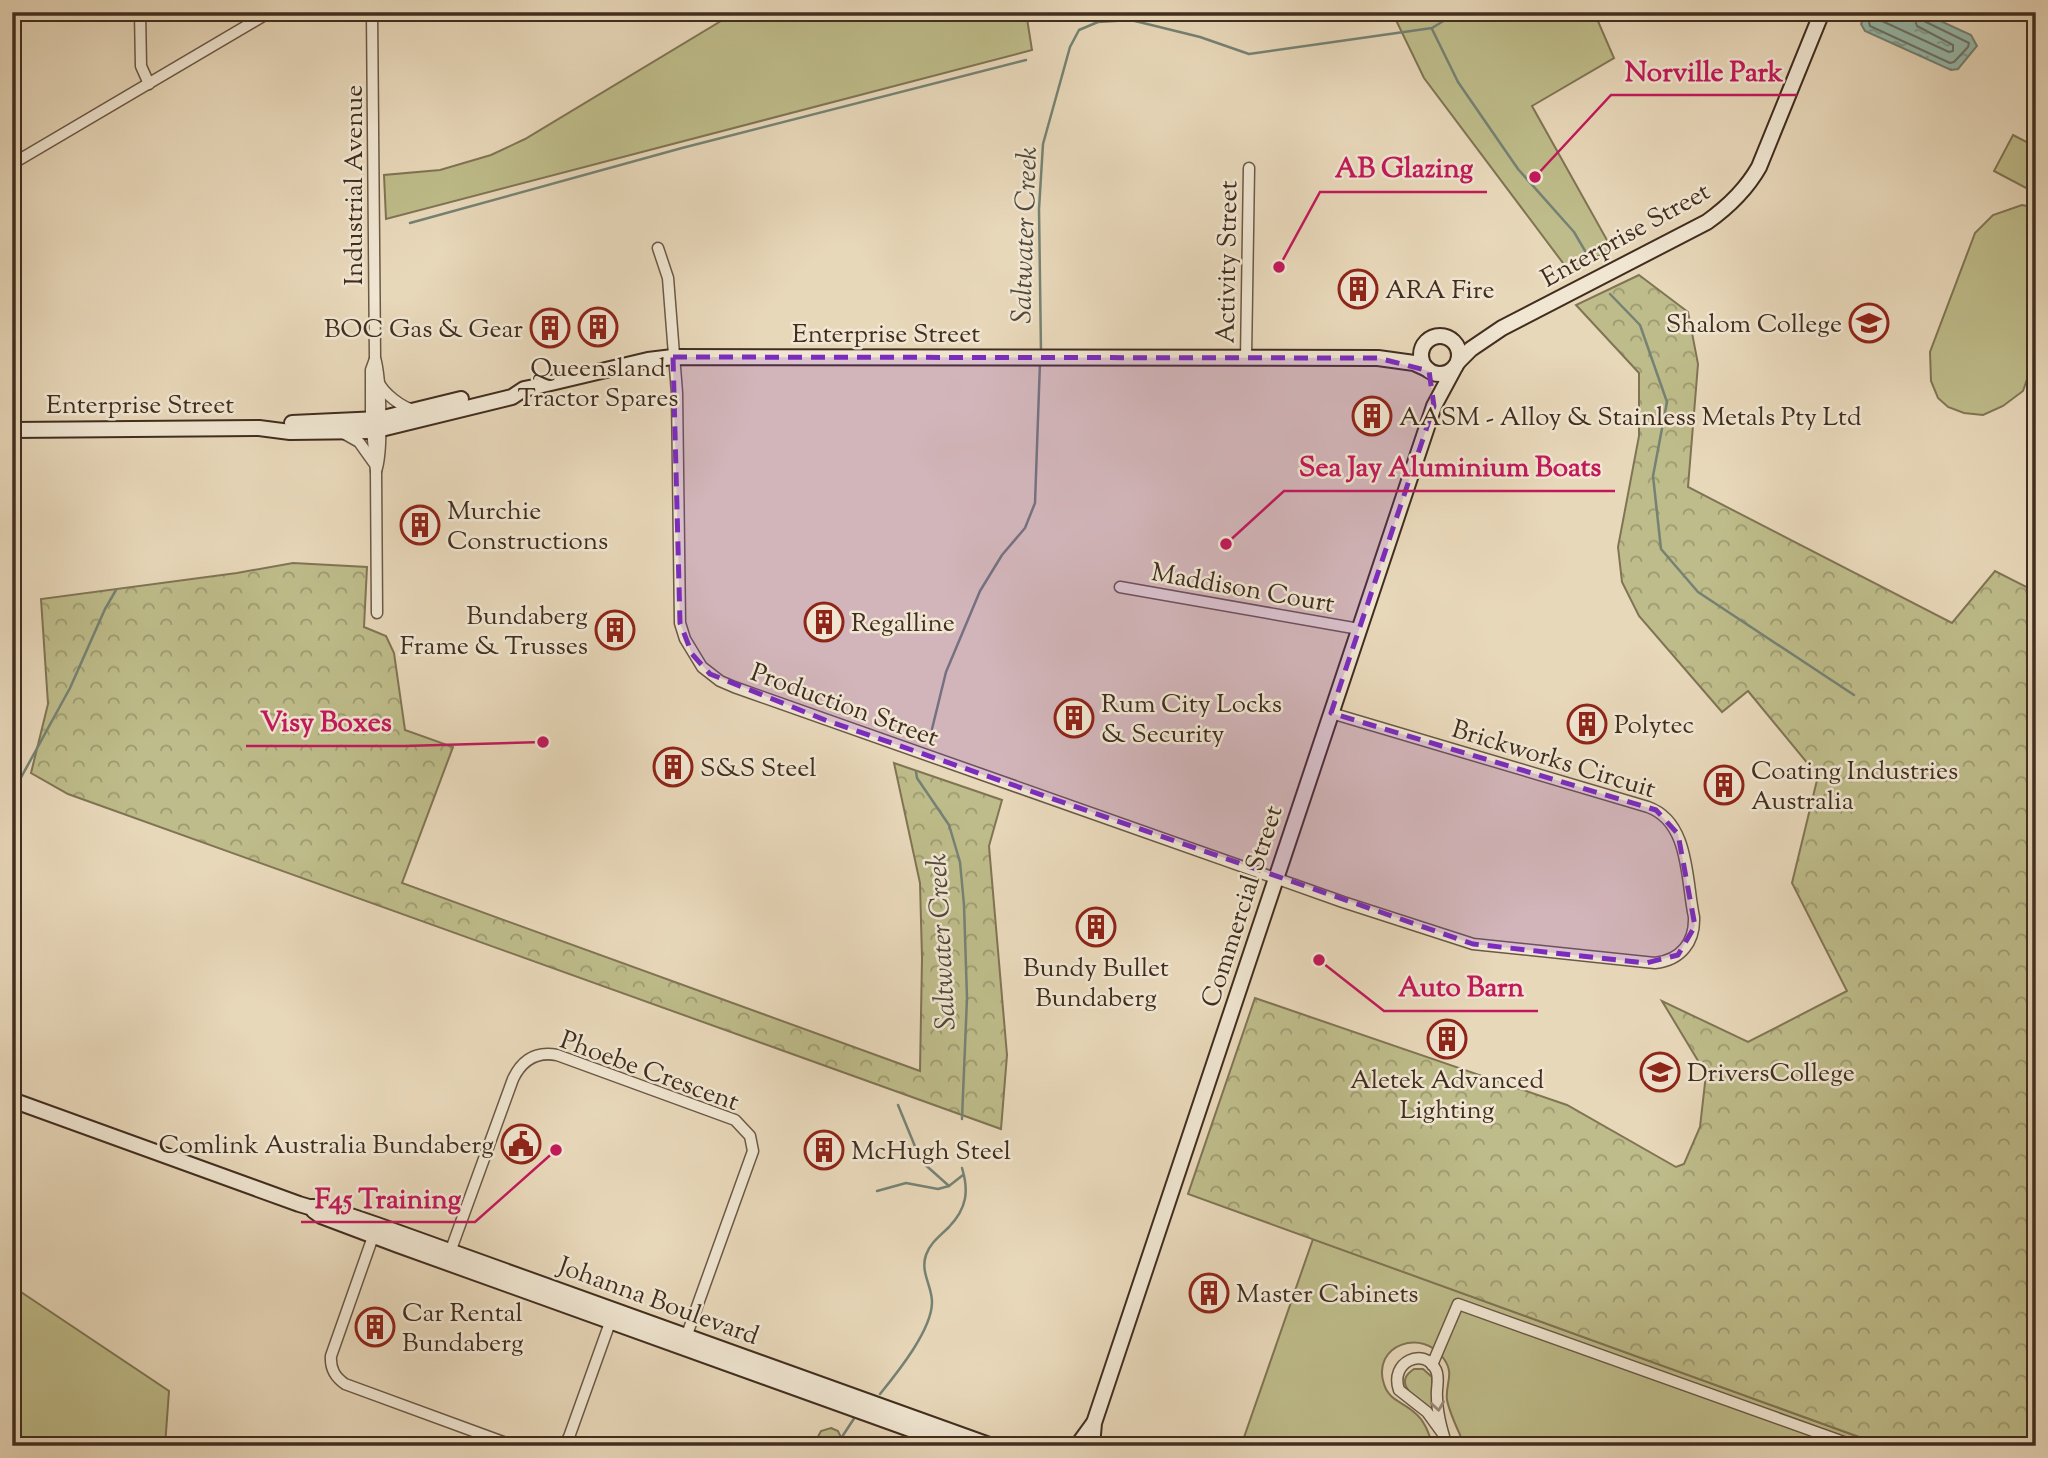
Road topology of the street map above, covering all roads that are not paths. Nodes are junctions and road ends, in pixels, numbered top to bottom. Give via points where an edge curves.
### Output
1 (140, 12) edge
2 (270, 12) edge
3 (372, 12) edge
4 (1822, 12) edge
5 (149, 85) junction
6 (12, 164) edge
7 (1249, 168) dead end
8 (658, 248) dead end
9 (1502, 328) junction
10 (1447, 336) junction
11 (1424, 345) junction
12 (673, 357) junction
13 (375, 358) junction
14 (1246, 358) junction
15 (1377, 358) junction
16 (1457, 364) junction
17 (1428, 370) junction
18 (378, 381) junction
19 (524, 389) junction
20 (371, 395) junction
21 (1434, 406) junction
22 (415, 410) junction
23 (376, 424) junction
24 (343, 427) junction
25 (12, 430) edge
26 (375, 468) junction
27 (1120, 587) dead end
28 (377, 613) dead end
29 (1359, 629) junction
30 (1331, 713) junction
31 (1276, 878) junction
32 (12, 1100) edge
33 (375, 1230) junction
34 (449, 1257) junction
35 (612, 1316) junction
36 (684, 1342) junction
37 (1432, 1365) junction
38 (1094, 1423) junction
39 (1443, 1434) junction
40 (514, 1446) edge
41 (563, 1446) edge
42 (957, 1446) edge
43 (992, 1446) edge
44 (1077, 1446) edge
45 (1092, 1446) edge
46 (1447, 1446) edge
47 (1855, 1446) edge

1 - 5 street via 141,66
2 - 5 street
3 - 13 street, Industrial Avenue
4 - 9 street, Enterprise Street via 1759,167 1729,205 1707,222
5 - 6 street
7 - 14 street, Activity Street
8 - 12 street, Production Street via 668,278
9 - 10 street, Enterprise Street via 1469,338
9 - 16 street, Enterprise Street
10 - 11 street via 1434,336
10 - 16 street via 1457,345
11 - 15 street, Enterprise Street
11 - 17 street via 1421,358
12 - 14 street, Enterprise Street
12 - 19 street, Enterprise Street
12 - 31 street, Production Street via 680,624 692,654 710,674 825,720
13 - 18 street, Industrial Avenue
13 - 20 street, Industrial Avenue
14 - 15 street, Enterprise Street
15 - 17 street, Enterprise Street via 1414,363
16 - 17 street via 1443,374
16 - 21 street, Commercial Street
17 - 21 street, Commercial Street via 1434,382
18 - 22 street via 390,396
18 - 23 street, Industrial Avenue
19 - 22 street, Enterprise Street
19 - 23 street, Enterprise Street via 512,397
20 - 23 street, Industrial Avenue
20 - 24 street via 364,411
21 - 29 street, Commercial Street
22 - 23 street, Enterprise Street
23 - 24 street, Enterprise Street
23 - 26 street, Industrial Avenue via 380,459
24 - 25 street, Enterprise Street via 290,432 268,428
24 - 26 street
26 - 28 street, Industrial Avenue
27 - 29 street, Maddison Court
29 - 30 street, Commercial Street
30 - 31 street, Commercial Street
30 - 31 street, Brickworks Circuit via 1664,814 1680,840 1693,934 1678,955 1656,963 1495,947
31 - 38 street, Commercial Street
32 - 33 street, Johanna Boulevard via 309,1207 321,1216
33 - 34 street, Johanna Boulevard
33 - 40 street via 331,1356 335,1374 345,1384
34 - 35 street, Johanna Boulevard
34 - 36 street, Phoebe Crescent via 517,1071 540,1054 557,1055 728,1117 750,1136 752,1157
35 - 36 street, Johanna Boulevard
35 - 41 street
36 - 42 street, Johanna Boulevard
36 - 43 street, Johanna Boulevard
37 -> 39 street via 1438,1376
37 - 39 street via 1421,1359 1409,1360 1399,1369 1396,1382 1403,1395 1427,1412
37 - 47 street via 1458,1304
38 - 44 street, Commercial Street
38 - 45 street, Commercial Street
39 - 46 street

